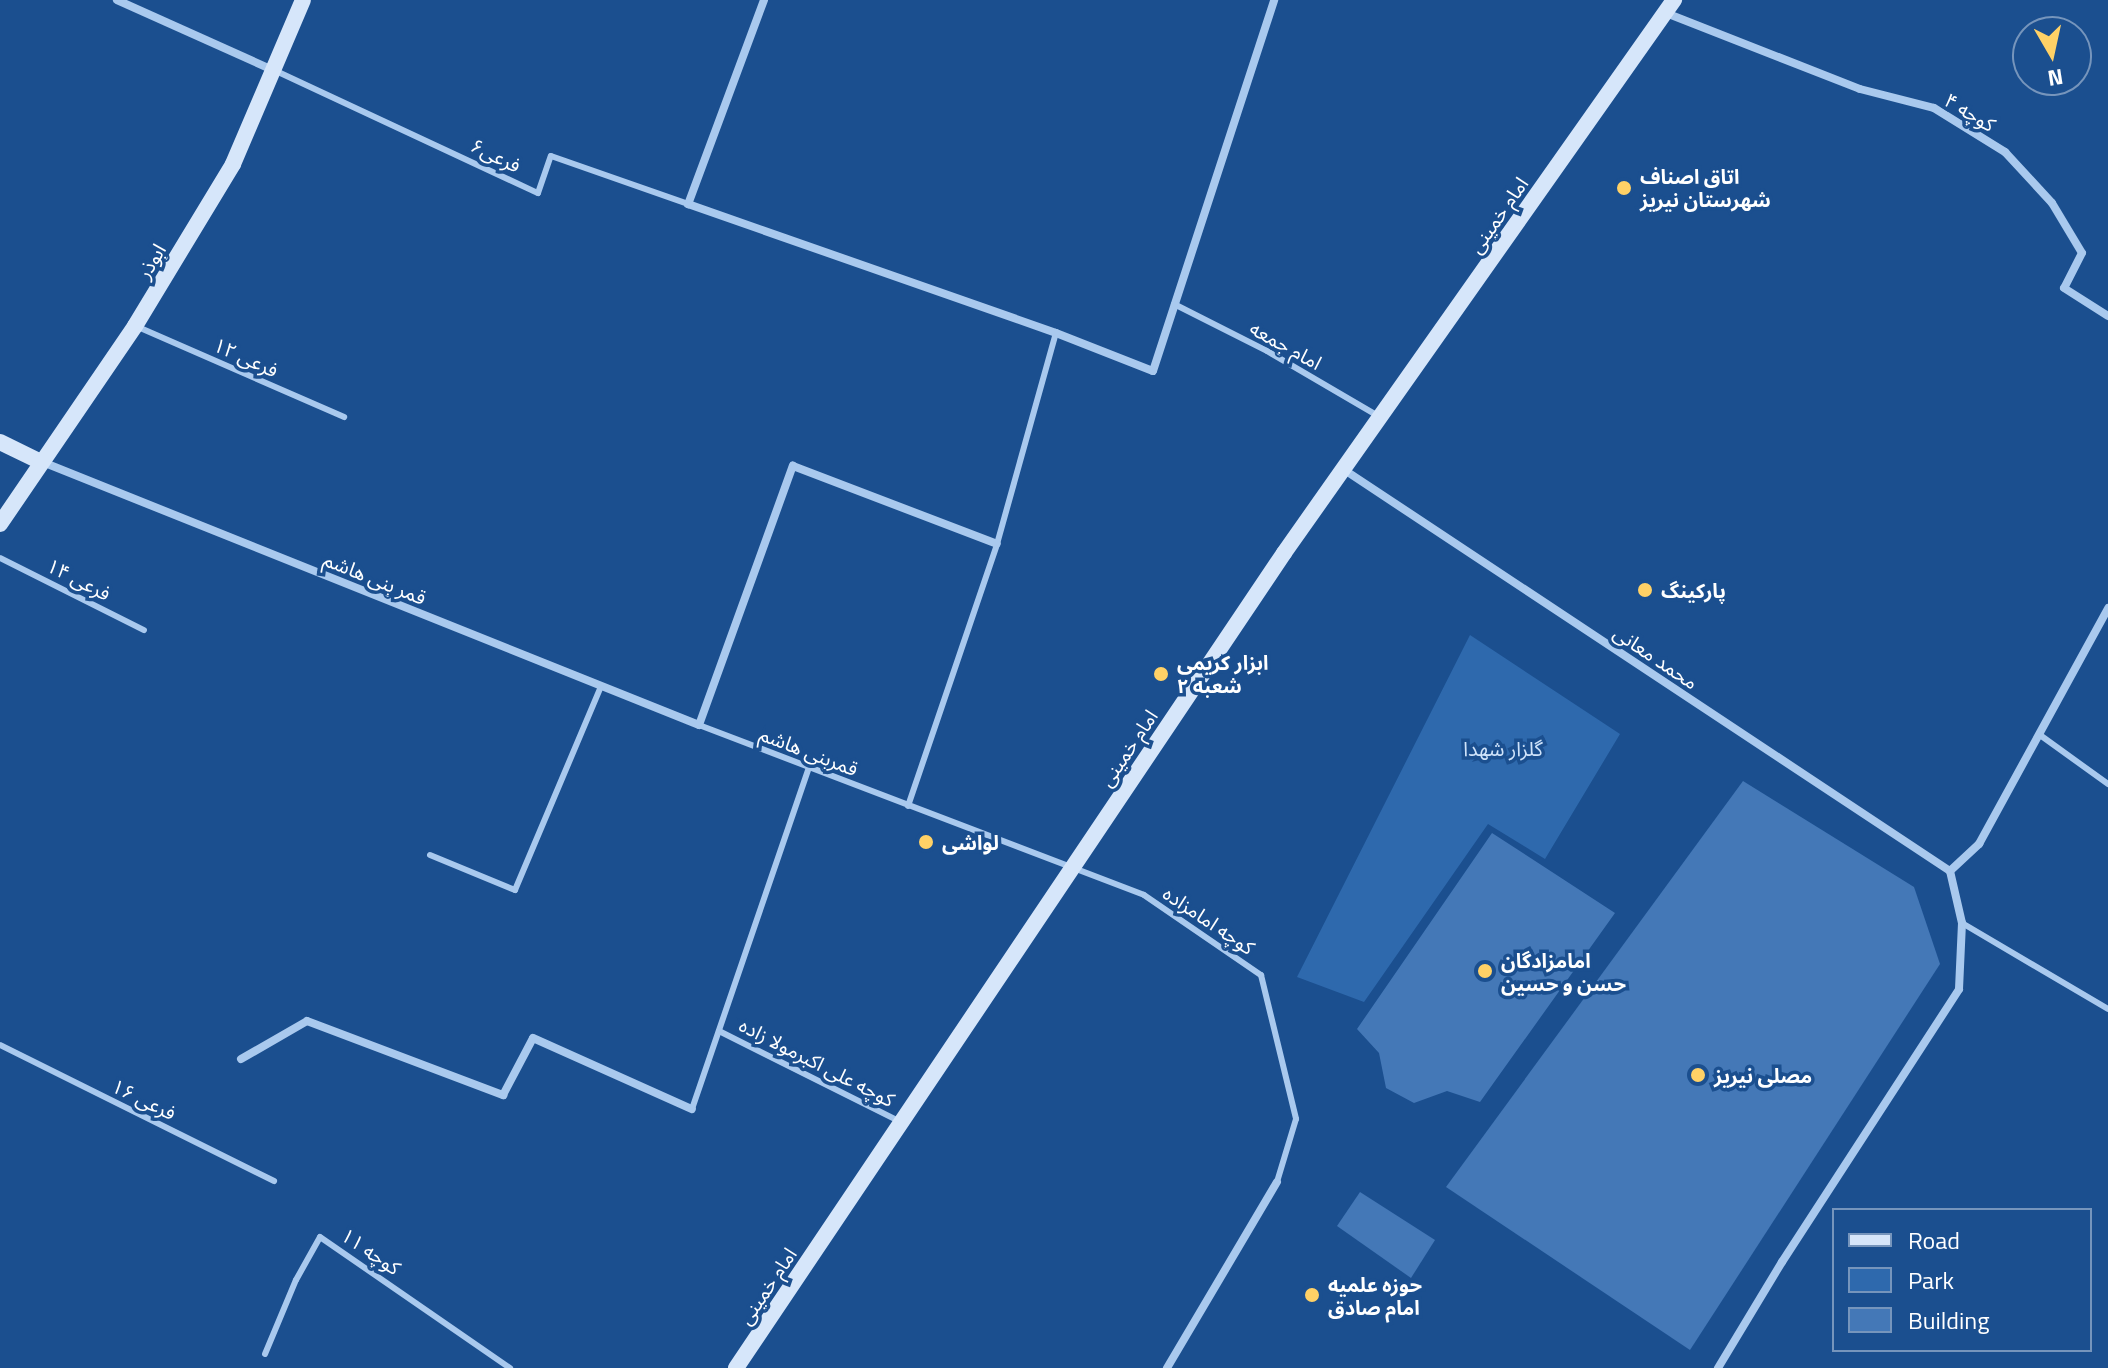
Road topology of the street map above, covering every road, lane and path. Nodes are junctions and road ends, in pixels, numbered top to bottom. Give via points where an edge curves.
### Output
1 (117, 0) edge
2 (303, 0) edge
3 (764, 0) edge
4 (1274, 0) edge
5 (1670, 6) edge
6 (273, 70) junction
7 (688, 204) junction
8 (1174, 304) junction
9 (2108, 316) edge
10 (135, 326) junction
11 (1056, 333) junction
12 (344, 417) dead end
13 (1380, 417) junction
14 (0, 442) edge
15 (39, 461) junction
16 (1343, 469) junction
17 (0, 524) edge
18 (997, 544) junction
19 (0, 558) edge
20 (2108, 608) edge
21 (144, 630) dead end
22 (601, 686) junction
23 (699, 725) junction
24 (2040, 735) junction
25 (809, 768) junction
26 (2108, 784) edge
27 (908, 806) junction
28 (430, 855) dead end
29 (1071, 869) junction
30 (1950, 871) junction
31 (1962, 923) junction
32 (2108, 1009) edge
33 (719, 1031) junction
34 (0, 1045) edge
35 (241, 1059) dead end
36 (692, 1109) joint
37 (901, 1122) junction
38 (274, 1181) dead end
39 (1277, 1182) joint
40 (265, 1354) dead end
41 (505, 1366) edge
42 (736, 1368) edge
43 (1167, 1368) edge
44 (1718, 1368) edge

1 - 6 street
2 - 6 main road, ابوذر
3 - 7 street
4 - 8 street
5 - 9 street, کوچه ۴ via 1860,89 1934,108 2005,152 2052,203 2082,253 2064,288
5 - 13 main road, امام خمینی
6 - 7 lane, فرعی۶ via 538,193 551,156
6 - 10 main road, ابوذر via 233,164
7 - 11 street
8 - 11 street via 1153,371
8 - 13 lane, امام جمعه
10 - 12 lane, فرعی ۱۲
10 - 15 main road, ابوذر
11 - 18 lane
13 - 16 main road, امام خمینی
14 - 15 main road
15 - 17 main road, ابوذر
15 - 22 street, قمر بنی هاشم
16 - 29 main road, امام خمینی
16 - 30 street, محمد معانی
18 - 23 street via 793,466
18 - 27 lane
19 - 21 lane, فرعی ۱۴
20 - 24 street
22 - 23 street, قمر بنی هاشم
22 - 28 lane via 515,890
23 - 25 lane, قمربنی هاشم
24 - 26 lane
24 - 30 street via 1979,844
25 - 27 lane, قمربنی هاشم
25 - 33 lane
27 - 29 lane, قمربنی هاشم
29 - 37 main road, امام خمینی
29 - 39 lane, کوچه امامزاده via 1144,895 1261,975 1296,1119
30 - 31 street
31 - 32 lane
31 - 44 street via 1959,989
33 - 36 lane
33 - 37 lane, کوچه علی اکبرمولا زاده
34 - 38 lane, فرعی ۱۶
35 - 36 street via 307,1021 503,1095 533,1038
37 - 42 main road, امام خمینی
39 - 43 street
40 - 41 lane, کوچه ۱۱ via 320,1237

